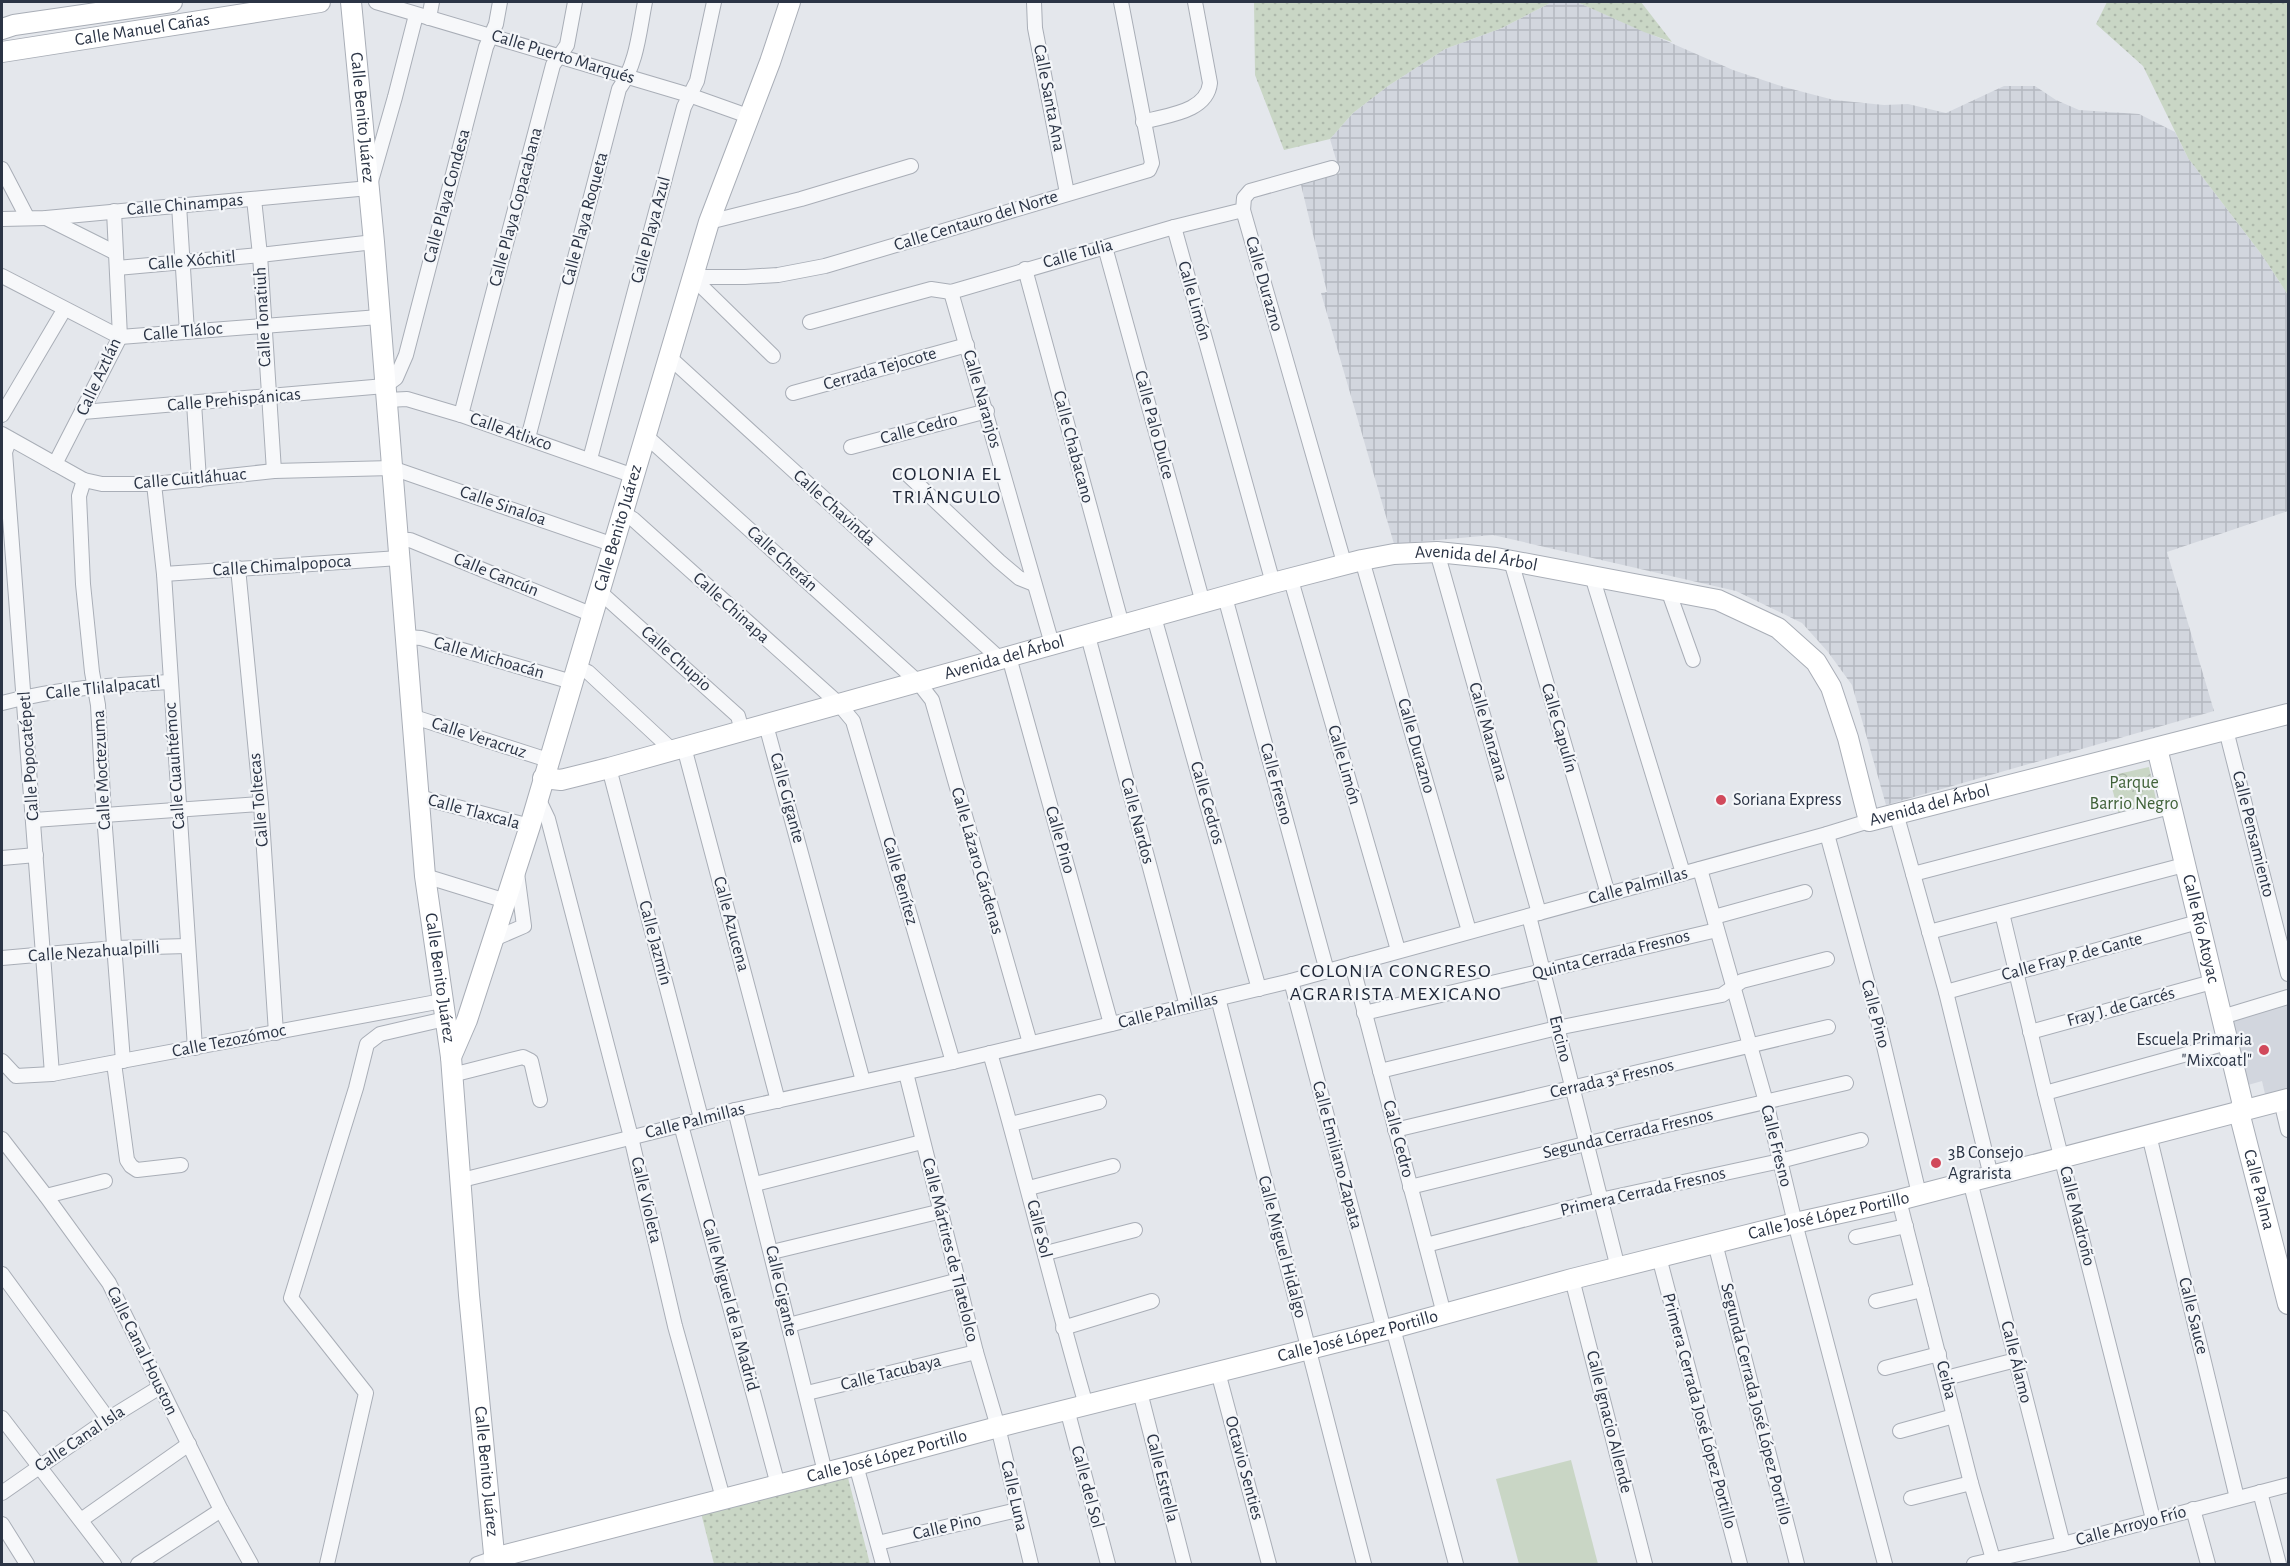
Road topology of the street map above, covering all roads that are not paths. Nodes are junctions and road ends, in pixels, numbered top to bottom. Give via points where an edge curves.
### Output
1 (164, 2) edge
2 (320, 2) edge
3 (376, 2) edge
4 (432, 2) edge
5 (500, 2) edge
6 (575, 2) edge
7 (645, 2) edge
8 (714, 2) edge
9 (790, 2) edge
10 (1034, 2) edge
11 (1121, 2) edge
12 (1195, 2) edge
13 (348, 7) edge
14 (422, 16) junction
15 (2, 29) edge
16 (492, 36) junction
17 (2, 52) edge
18 (561, 56) junction
19 (627, 77) junction
20 (689, 95) junction
21 (748, 116) junction
22 (1143, 122) junction
23 (911, 166) dead end
24 (1332, 168) dead end
25 (2, 169) edge
26 (369, 188) junction
27 (1067, 194) junction
28 (254, 199) junction
29 (179, 206) junction
30 (1243, 210) junction
31 (114, 211) junction
32 (27, 217) junction
33 (46, 218) junction
34 (2, 219) edge
35 (709, 222) junction
36 (1174, 227) junction
37 (374, 242) junction
38 (1105, 247) junction
39 (116, 253) junction
40 (260, 255) junction
41 (183, 261) junction
42 (117, 268) junction
43 (1025, 269) junction
44 (692, 277) junction
45 (2, 278) edge
46 (951, 292) junction
47 (64, 310) junction
48 (379, 317) junction
49 (810, 322) dead end
50 (263, 326) junction
51 (187, 332) junction
52 (120, 337) junction
53 (967, 345) junction
54 (668, 356) junction
55 (773, 356) dead end
56 (386, 393) junction
57 (794, 393) dead end
58 (268, 397) junction
59 (194, 403) junction
60 (987, 411) junction
61 (83, 412) junction
62 (2, 415) edge
63 (461, 415) junction
64 (646, 436) junction
65 (6, 437) edge
66 (528, 438) junction
67 (851, 447) dead end
68 (590, 459) junction
69 (55, 464) junction
70 (392, 468) junction
71 (274, 471) junction
72 (908, 475) dead end
73 (634, 476) junction
74 (84, 480) junction
75 (199, 480) junction
76 (154, 484) junction
77 (623, 513) junction
78 (614, 545) junction
79 (398, 549) junction
80 (1437, 552) junction
81 (1511, 561) junction
82 (1353, 563) junction
83 (238, 568) junction
84 (164, 574) junction
85 (1592, 576) junction
86 (1282, 581) junction
87 (1034, 584) junction
88 (1668, 590) junction
89 (601, 592) junction
90 (1225, 597) junction
91 (1203, 603) junction
92 (593, 615) junction
93 (1154, 617) junction
94 (1122, 625) junction
95 (1088, 636) junction
96 (406, 637) junction
97 (1052, 644) junction
98 (1005, 658) junction
99 (1693, 660) dead end
100 (574, 675) junction
101 (170, 682) junction
102 (918, 682) junction
103 (96, 686) junction
104 (24, 697) junction
105 (2, 703) edge
106 (838, 703) junction
107 (2289, 714) edge
108 (411, 716) junction
109 (766, 725) junction
110 (2226, 730) junction
111 (742, 731) junction
112 (2157, 748) junction
113 (678, 749) junction
114 (609, 768) junction
115 (546, 769) junction
116 (419, 797) junction
117 (538, 798) junction
118 (261, 804) junction
119 (2170, 807) junction
120 (178, 811) junction
121 (1896, 813) junction
122 (104, 815) junction
123 (34, 820) junction
124 (1869, 821) junction
125 (530, 826) junction
126 (1827, 834) junction
127 (36, 855) junction
128 (2, 858) edge
129 (2184, 865) junction
130 (516, 867) junction
131 (1700, 869) junction
132 (1683, 873) junction
133 (1913, 874) junction
134 (425, 876) junction
135 (1805, 892) dead end
136 (1608, 894) junction
137 (506, 901) junction
138 (2002, 913) junction
139 (1534, 914) junction
140 (2198, 922) junction
141 (1716, 923) junction
142 (1469, 931) junction
143 (1929, 932) junction
144 (495, 939) junction
145 (187, 946) junction
146 (115, 948) junction
147 (1398, 950) junction
148 (45, 956) junction
149 (2, 958) edge
150 (1827, 959) dead end
151 (1352, 964) junction
152 (1327, 971) junction
153 (1544, 972) junction
154 (2017, 972) junction
155 (2289, 974) edge
156 (1291, 981) junction
157 (2212, 982) junction
158 (1732, 988) junction
159 (1259, 989) junction
160 (1946, 992) junction
161 (2289, 997) edge
162 (1218, 998) junction
163 (1187, 1006) junction
164 (444, 1010) junction
165 (1364, 1013) junction
166 (2222, 1017) junction
167 (1112, 1024) junction
168 (1828, 1027) dead end
169 (1557, 1028) junction
170 (2030, 1032) junction
171 (276, 1033) junction
172 (2227, 1042) junction
173 (1030, 1043) junction
174 (1749, 1047) junction
175 (195, 1048) junction
176 (990, 1053) junction
177 (2, 1061) edge
178 (119, 1062) junction
179 (954, 1062) junction
180 (452, 1066) junction
181 (1380, 1071) junction
182 (906, 1073) junction
183 (52, 1074) junction
184 (863, 1081) junction
185 (1846, 1083) dead end
186 (1573, 1088) junction
187 (2045, 1092) junction
188 (540, 1100) dead end
189 (2285, 1100) edge
190 (778, 1101) junction
191 (1100, 1102) dead end
192 (1766, 1102) junction
193 (735, 1110) junction
194 (2242, 1110) junction
195 (701, 1118) junction
196 (1011, 1124) junction
197 (681, 1125) junction
198 (1395, 1130) junction
199 (2289, 1130) edge
200 (2149, 1135) junction
201 (631, 1137) junction
202 (2, 1140) edge
203 (1861, 1140) dead end
204 (922, 1142) junction
205 (1585, 1143) junction
206 (6, 1156) edge
207 (2062, 1158) junction
208 (1780, 1161) junction
209 (181, 1165) dead end
210 (1113, 1166) dead end
211 (1991, 1176) junction
212 (462, 1180) junction
213 (105, 1181) dead end
214 (1970, 1181) junction
215 (755, 1184) junction
216 (1410, 1187) junction
217 (1029, 1188) junction
218 (1919, 1194) junction
219 (46, 1196) junction
220 (1600, 1200) junction
221 (1899, 1200) junction
222 (942, 1211) junction
223 (1795, 1223) junction
224 (1906, 1226) junction
225 (1135, 1230) dead end
226 (1856, 1237) dead end
227 (1715, 1243) junction
228 (1426, 1245) junction
229 (772, 1252) junction
230 (1046, 1253) junction
231 (1659, 1257) junction
232 (1618, 1268) junction
233 (2, 1274) edge
234 (1572, 1279) junction
235 (959, 1280) junction
236 (1922, 1290) junction
237 (1152, 1301) dead end
238 (1875, 1301) dead end
239 (2289, 1304) edge
240 (1444, 1314) junction
241 (789, 1325) junction
242 (1064, 1328) junction
243 (1388, 1329) junction
244 (1309, 1348) junction
245 (976, 1352) junction
246 (1939, 1354) junction
247 (2016, 1360) junction
248 (1885, 1368) dead end
249 (1218, 1372) junction
250 (1946, 1378) junction
251 (160, 1387) junction
252 (1140, 1392) junction
253 (807, 1393) junction
254 (1076, 1407) junction
255 (1954, 1416) junction
256 (2, 1418) edge
257 (108, 1419) junction
258 (998, 1426) junction
259 (1900, 1431) dead end
260 (189, 1444) junction
261 (856, 1465) junction
262 (40, 1467) junction
263 (825, 1472) junction
264 (1971, 1483) junction
265 (778, 1485) junction
266 (2289, 1485) edge
267 (2260, 1492) junction
268 (2, 1493) edge
269 (723, 1498) junction
270 (1911, 1498) dead end
271 (2237, 1498) junction
272 (2193, 1509) junction
273 (221, 1510) junction
274 (1017, 1510) junction
275 (81, 1520) junction
276 (2153, 1520) junction
277 (2, 1524) edge
278 (878, 1543) junction
279 (2063, 1544) junction
280 (1993, 1560) junction
281 (489, 1562) edge
282 (27, 1564) edge
283 (114, 1564) edge
284 (138, 1564) edge
285 (250, 1564) edge
286 (327, 1564) edge
287 (883, 1564) edge
288 (1031, 1564) edge
289 (1107, 1564) edge
290 (1184, 1564) edge
291 (1269, 1564) edge
292 (1364, 1564) edge
293 (1456, 1564) edge
294 (1645, 1564) edge
295 (1740, 1564) edge
296 (1797, 1564) edge
297 (1885, 1564) edge
298 (1975, 1564) edge
299 (2208, 1564) edge
300 (2279, 1564) edge

1 - 15 street, Calle Manuel Cañas
2 - 17 street, Calle Manuel Cañas
3 - 14 street, Calle Puerto Marqués
4 - 14 street
5 - 16 street, Calle Playa Condesa
6 - 18 street, Calle Playa Copacabana via 567,45
7 - 19 street, Calle Playa Roqueta
8 - 20 street, Calle Playa Azul via 697,81
9 - 21 street, Calle Benito Juárez
10 - 27 street, Calle Santa Ana via 1035,28
11 - 22 street
12 - 22 street via 1210,83 1208,95 1191,108
13 - 26 street, Calle Benito Juárez
14 - 16 street, Calle Puerto Marqués
14 - 26 street
16 - 18 street, Calle Puerto Marqués
16 - 56 street, Calle Playa Condesa via 406,355
18 - 19 street, Calle Puerto Marqués
18 - 63 street, Calle Playa Copacabana via 552,65
19 - 20 street, Calle Puerto Marqués
19 - 66 street, Calle Playa Roqueta via 619,89
20 - 21 street, Calle Puerto Marqués
20 - 68 street, Calle Playa Azul
21 - 35 street, Calle Benito Juárez
22 - 27 street, Calle Centauro del Norte via 1152,163 1149,170
23 - 35 street
24 - 30 street via 1250,191 1244,198
25 - 32 street
26 - 28 street, Calle Chinampas
26 - 37 street, Calle Benito Juárez
27 - 44 street, Calle Centauro del Norte via 825,266 745,278
28 - 29 street, Calle Chinampas
28 - 40 street, Calle Tonatiuh
29 - 31 street, Calle Chinampas
29 - 41 street
30 - 36 street, Calle Tulia
30 - 82 street, Calle Durazno
31 - 33 street, Calle Chinampas
31 - 39 street, Calle Aztlán
32 - 33 street, Calle Chinampas
32 - 34 street, Calle Chinampas
33 - 39 street
35 - 44 street, Calle Benito Juárez
36 - 38 street, Calle Tulia
36 - 86 street, Calle Limón
37 - 40 street, Calle Xóchitl
37 - 48 street, Calle Benito Juárez
38 - 43 street, Calle Tulia
38 - 91 street, Calle Palo Dulce
39 - 42 street, Calle Aztlán
40 - 41 street, Calle Xóchitl
40 - 50 street, Calle Tonatiuh
41 - 42 street, Calle Xóchitl
41 - 51 street
42 - 52 street, Calle Aztlán
43 - 46 street, Calle Tulia
43 - 94 street, Calle Chabacano
44 - 54 street, Calle Benito Juárez
44 - 55 street
45 - 47 street, Calle Tláloc
46 - 49 street, Calle Tulia via 931,289
46 - 53 street, Calle Naranjos
47 - 52 street, Calle Tláloc
47 - 62 street
48 - 50 street, Calle Tláloc
48 - 56 street, Calle Benito Juárez
50 - 51 street, Calle Tláloc
50 - 58 street, Calle Tonatiuh
51 - 52 street, Calle Tláloc
52 - 61 street, Calle Aztlán
53 - 57 street, Cerrada Tejocote
53 - 60 street, Calle Naranjos
54 - 64 street, Calle Benito Juárez
54 - 98 street, Calle Chavinda
56 - 58 street, Calle Prehispánicas
56 - 63 street, Calle Atlixco
56 - 70 street, Calle Benito Juárez
58 - 59 street, Calle Prehispánicas
58 - 71 street, Calle Tonatiuh
59 - 61 street, Calle Prehispánicas
59 - 75 street
60 - 67 street, Calle Cedro
60 - 87 street, Calle Naranjos
61 - 69 street, Calle Aztlán
63 - 66 street, Calle Atlixco
64 - 73 street, Calle Benito Juárez
64 - 102 street, Calle Cherán
65 - 69 street, Calle Cuitláhuac
65 - 104 street, Calle Popocatépetl
66 - 68 street, Calle Atlixco
68 - 73 street, Calle Atlixco
69 - 74 street, Calle Cuitláhuac
70 - 71 street, Calle Cuitláhuac
70 - 78 street, Calle Sinaloa
70 - 79 street, Calle Benito Juárez
71 - 75 street, Calle Cuitláhuac
72 - 87 street via 1019,578
73 - 77 street, Calle Benito Juárez
74 - 76 street, Calle Cuitláhuac
74 - 103 street, Calle Moctezuma via 79,496 83,584
75 - 76 street, Calle Cuitláhuac
76 - 84 street, Calle Cuauhtémoc
77 - 78 street, Calle Benito Juárez
77 - 106 street, Calle Chinapa
78 - 89 street, Calle Benito Juárez
79 - 83 street, Calle Chimalpopoca
79 - 92 street, Calle Cancún via 410,540
79 - 96 street, Calle Benito Juárez
80 - 81 street, Avenida del Árbol
80 - 82 street, Avenida del Árbol
80 - 139 street, Calle Manzana
81 - 85 street, Avenida del Árbol
81 - 136 street, Calle Capulín
82 - 86 street, Avenida del Árbol
82 - 142 street, Calle Durazno
83 - 84 street, Calle Chimalpopoca
83 - 118 street, Calle Toltecas
84 - 101 street, Calle Cuauhtémoc
85 - 88 street, Avenida del Árbol
85 - 132 street
86 - 90 street, Avenida del Árbol
86 - 147 street, Calle Limón
87 - 97 street, Calle Naranjos
88 - 99 street
88 - 124 street, Avenida del Árbol via 1718,600 1752,615 1778,628 1816,662 1831,687
89 - 92 street, Calle Benito Juárez
89 - 111 street, Calle Chupio via 738,716
90 - 91 street, Avenida del Árbol
90 - 152 street, Calle Fresno
91 - 93 street, Avenida del Árbol
92 - 100 street, Calle Benito Juárez
93 - 94 street, Avenida del Árbol
93 - 159 street, Calle Cedros
94 - 95 street, Avenida del Árbol
95 - 97 street, Avenida del Árbol
95 - 163 street, Calle Nardos
96 - 100 street, Calle Michoacán
96 - 108 street, Calle Benito Juárez
97 - 98 street, Avenida del Árbol
98 - 102 street, Avenida del Árbol
98 - 167 street, Calle Pino
100 - 113 street via 588,672
100 - 115 street, Calle Benito Juárez
101 - 103 street, Calle Tlilalpacatl
101 - 120 street, Calle Cuauhtémoc
102 - 106 street, Avenida del Árbol
102 - 173 street, Calle Lázaro Cárdenas via 932,700
103 - 104 street, Calle Tlilalpacatl
103 - 122 street, Calle Moctezuma
104 - 105 street, Calle Tlilalpacatl
104 - 123 street, Calle Popocatépetl
106 - 109 street, Avenida del Árbol
106 - 179 street, Calle Benítez via 853,722
107 - 110 street, Avenida del Árbol
108 - 115 street, Calle Veracruz
108 - 116 street, Calle Benito Juárez
109 - 111 street, Avenida del Árbol
109 - 184 street, Calle Gigante
110 - 112 street, Avenida del Árbol
110 - 155 street, Calle Pensamiento
111 - 113 street, Avenida del Árbol
112 - 119 street, Calle Río Atoyac
112 - 121 street, Avenida del Árbol
113 - 114 street, Avenida del Árbol
113 - 190 street, Calle Azucena
114 - 115 street, Avenida del Árbol via 561,780
114 - 195 street, Calle Jazmín
115 - 117 street, Calle Benito Juárez
116 - 125 street, Calle Tlaxcala
116 - 134 street, Calle Benito Juárez
117 - 125 street, Calle Benito Juárez
117 - 201 street, Calle Violeta via 548,819
118 - 120 street
118 - 171 street, Calle Toltecas
119 - 129 street, Calle Río Atoyac
119 - 133 street
120 - 122 street
120 - 145 street, Calle Cuauhtémoc
121 - 124 street, Avenida del Árbol
121 - 133 street
122 - 123 street
122 - 146 street, Calle Moctezuma
123 - 127 street, Calle Popocatépetl
124 - 126 street, Calle Palmillas
125 - 130 street, Calle Benito Juárez
126 - 131 street, Calle Palmillas
126 - 218 street, Calle Pino via 1878,1021
127 - 128 street
127 - 148 street, Calle Popocatépetl
129 - 138 street
129 - 140 street, Calle Río Atoyac
130 - 137 street, Calle Benito Juárez
130 - 144 street via 524,926
131 - 132 street, Calle Palmillas
131 - 141 street, Calle Fresno
132 - 136 street, Calle Palmillas
133 - 143 street
134 - 137 street
134 - 164 street, Calle Benito Juárez
135 - 141 street, Quinta Cerrada Fresnos
136 - 139 street, Calle Palmillas
137 - 144 street, Calle Benito Juárez
138 - 143 street
138 - 154 street, Calle Madroño
139 - 142 street, Calle Palmillas
139 - 153 street, Encino
140 - 154 street, Calle Fray P. de Gante
140 - 157 street, Calle Río Atoyac
141 - 153 street, Quinta Cerrada Fresnos
141 - 158 street, Calle Fresno
142 - 147 street, Calle Palmillas
143 - 160 street
144 - 180 street, Calle Benito Juárez
145 - 146 street, Calle Nezahualpilli
145 - 175 street, Calle Cuauhtémoc
146 - 148 street, Calle Nezahualpilli
146 - 178 street, Calle Moctezuma
147 - 151 street, Calle Palmillas
148 - 149 street, Calle Nezahualpilli
148 - 183 street, Calle Popocatépetl
150 - 158 street via 1742,981
151 - 152 street, Calle Palmillas
151 - 165 street, Calle Cedro
152 - 156 street, Calle Palmillas
153 - 165 street, Quinta Cerrada Fresnos
153 - 169 street, Encino
154 - 160 street, Calle Fray P. de Gante
154 - 170 street, Calle Madroño
156 - 159 street, Calle Palmillas
156 - 243 street, Calle Emiliano Zapata
157 - 166 street, Calle Río Atoyac
157 - 170 street, Fray J. de Garcés
158 - 169 street via 1722,995
158 - 174 street, Calle Fresno
159 - 162 street, Calle Palmillas
160 - 211 street
161 - 166 street
162 - 163 street, Calle Palmillas
162 - 244 street, Calle Miguel Hidalgo
163 - 167 street, Calle Palmillas
164 - 171 street, Calle Tezozómoc
164 - 180 street, Calle Benito Juárez
164 - 286 street via 380,1034 367,1044 291,1298 366,1393
165 - 181 street, Calle Cedro
166 - 172 street, Calle Río Atoyac
167 - 173 street, Calle Palmillas
168 - 174 street, Cerrada 3ª Fresnos
169 - 181 street
169 - 186 street, Encino
170 - 187 street, Calle Madroño
171 - 175 street, Calle Tezozómoc
172 - 187 street
172 - 194 street, Calle Río Atoyac
173 - 176 street, Calle Palmillas
174 - 186 street, Cerrada 3ª Fresnos
174 - 192 street, Calle Fresno
175 - 178 street, Calle Tezozómoc
176 - 179 street, Calle Palmillas
176 - 196 street, Calle Sol
177 - 183 street, Calle Tezozómoc via 16,1076
178 - 183 street, Calle Tezozómoc
178 - 209 street, Calle Moctezuma via 127,1160 137,1170
179 - 182 street, Calle Palmillas
180 - 188 street via 527,1058
180 - 212 street, Calle Benito Juárez
181 - 198 street, Calle Cedro
182 - 184 street, Calle Palmillas
182 - 204 street, Calle Mártires de Tlatelolco
184 - 190 street, Calle Palmillas
185 - 192 street, Segunda Cerrada Fresnos
186 - 198 street, Cerrada 3ª Fresnos
186 - 205 street, Encino
187 - 207 street, Calle Madroño
189 - 194 street, Calle José López Portillo
189 - 199 street
190 - 193 street, Calle Palmillas
191 - 196 street
192 - 205 street, Segunda Cerrada Fresnos
192 - 208 street, Calle Fresno
193 - 195 street, Calle Palmillas
193 - 215 street, Calle Gigante
194 - 200 street, Calle José López Portillo
194 - 239 street, Calle Palma via 2241,1120
195 - 197 street, Calle Palmillas
196 - 217 street, Calle Sol
197 - 201 street, Calle Palmillas
197 - 265 street, Calle Miguel de la Madrid
198 - 216 street, Calle Cedro
200 - 207 street, Calle José López Portillo
200 - 271 street, Calle Sauce
201 - 212 street, Calle Palmillas
201 - 269 street, Calle Violeta via 675,1326
202 - 206 street, Calle Canal Houston
203 - 208 street, Primera Cerrada Fresnos
204 - 215 street
204 - 222 street, Calle Mártires de Tlatelolco
205 - 216 street, Segunda Cerrada Fresnos
205 - 220 street, Encino
206 - 219 street, Calle Canal Houston
207 - 211 street, Calle José López Portillo
207 - 276 street, Calle Madroño
208 - 220 street, Primera Cerrada Fresnos
208 - 223 street, Calle Fresno
210 - 217 street
211 - 214 street, Calle José López Portillo
212 - 281 street, Calle Benito Juárez
213 - 219 street
214 - 218 street, Calle José López Portillo
214 - 247 street, Calle Álamo
215 - 229 street, Calle Gigante
216 - 228 street, Calle Cedro
217 - 230 street, Calle Sol
218 - 221 street, Calle José López Portillo
219 - 251 street, Calle Canal Houston via 109,1283
220 - 228 street, Primera Cerrada Fresnos
220 - 232 street, Encino
221 - 223 street, Calle José López Portillo
221 - 224 street, Ceiba
222 - 229 street
222 - 235 street, Calle Mártires de Tlatelolco
223 - 227 street, Calle José López Portillo
223 - 297 street, Calle Fresno
224 - 226 street
224 - 236 street, Ceiba
225 - 230 street
227 - 231 street, Calle José López Portillo
227 - 296 street, Segunda Cerrada José López Portillo
228 - 240 street, Calle Cedro
229 - 241 street, Calle Gigante
230 - 242 street, Calle Sol
231 - 232 street, Calle José López Portillo
231 - 295 street, Primera Cerrada José López Portillo
232 - 234 street, Calle José López Portillo
233 - 257 street
234 - 240 street, Calle José López Portillo
234 - 294 street, Calle Ignacio Allende
235 - 241 street
235 - 245 street, Calle Mártires de Tlatelolco
236 - 238 street
236 - 246 street, Ceiba
237 - 242 street
240 - 243 street, Calle José López Portillo
241 - 253 street, Calle Gigante
242 - 254 street, Calle Sol
243 - 244 street, Calle José López Portillo
243 - 293 street, Calle Emiliano Zapata
244 - 249 street, Calle José López Portillo
244 - 292 street, Calle Miguel Hidalgo
245 - 253 street, Calle Tacubaya
245 - 258 street, Calle Mártires de Tlatelolco
246 - 248 street
246 - 250 street, Ceiba
247 - 250 street
247 - 279 street, Calle Álamo
249 - 252 street, Calle José López Portillo
249 - 291 street, Octavio Senties
250 - 255 street, Ceiba
251 - 257 street, Calle Canal Isla
251 - 260 street, Calle Canal Houston
252 - 254 street, Calle José López Portillo
252 - 290 street, Calle Estrella
253 - 263 street, Calle Gigante
254 - 258 street, Calle José López Portillo
254 - 289 street, Calle del Sol
255 - 259 street
255 - 264 street, Ceiba
256 - 262 street
257 - 262 street, Calle Canal Isla
258 - 261 street, Calle José López Portillo
258 - 274 street, Calle Luna
260 - 273 street, Calle Canal Houston
260 - 275 street
261 - 263 street, Calle José López Portillo
261 - 278 street
262 - 268 street, Calle Canal Isla
262 - 275 street
263 - 265 street, Calle José López Portillo
264 - 270 street
264 - 280 street, Ceiba
265 - 269 street, Calle José López Portillo
266 - 267 street, Calle Arroyo Frío
267 - 271 street, Calle Arroyo Frío
267 - 300 street
269 - 281 street, Calle José López Portillo
271 - 272 street, Calle Arroyo Frío
272 - 276 street, Calle Arroyo Frío
272 - 299 street
273 - 284 street
273 - 285 street, Calle Canal Houston
274 - 278 street, Calle Pino
274 - 288 street, Calle Luna
275 - 283 street
276 - 279 street, Calle Arroyo Frío
277 - 282 street
278 - 287 street
279 - 280 street, Calle Arroyo Frío
280 - 298 street, Calle Arroyo Frío

